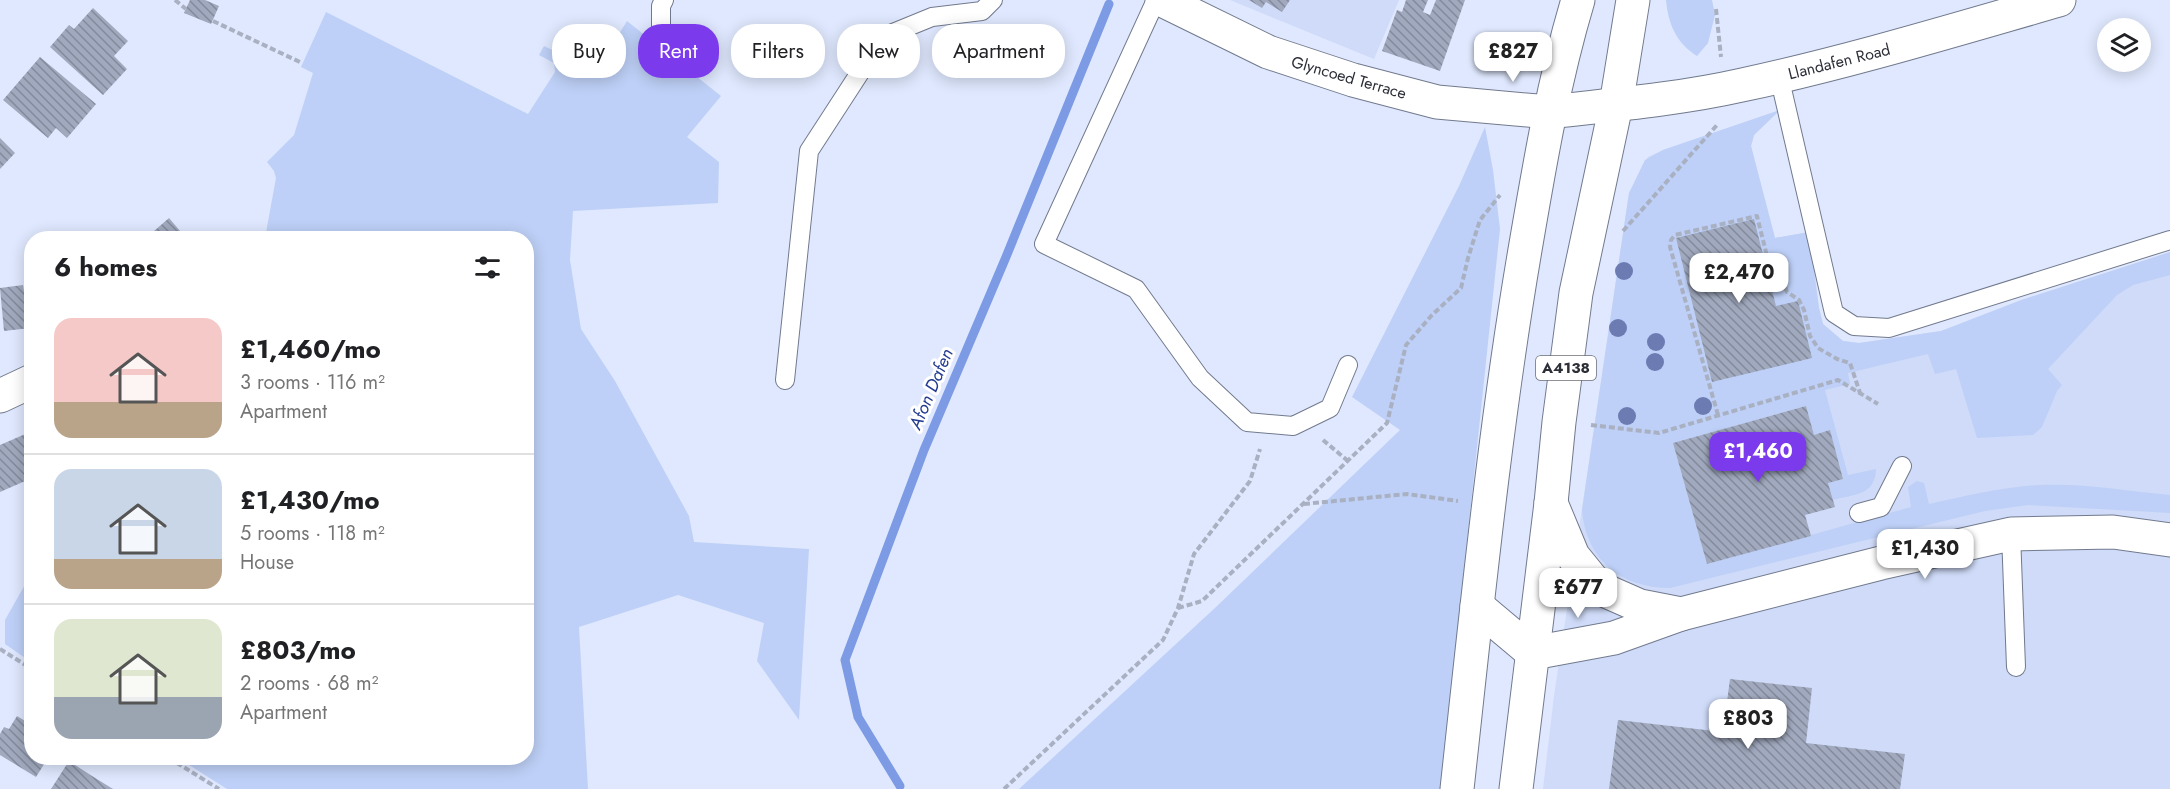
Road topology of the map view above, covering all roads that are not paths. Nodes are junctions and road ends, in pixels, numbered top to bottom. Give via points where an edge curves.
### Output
1 (664, 0) edge
2 (993, 0) edge
3 (1578, 0) edge
4 (1633, 0) edge
5 (2059, 0) edge
6 (1168, 2) edge
7 (661, 24) edge
8 (1779, 76) junction
9 (1616, 105) junction
10 (1549, 112) junction
11 (2170, 240) edge
12 (1348, 365) dead end
13 (785, 380) dead end
14 (24, 385) edge
15 (0, 396) edge
16 (1902, 466) dead end
17 (1551, 503) junction
18 (1859, 513) dead end
19 (2011, 534) junction
20 (2170, 540) edge
21 (1477, 606) junction
22 (1681, 614) junction
23 (1533, 653) junction
24 (2016, 667) dead end
25 (1457, 789) edge
26 (1516, 789) edge

1 - 7 lane
2 - 13 lane via 982,11 932,17 882,37 809,151
3 - 10 main road
4 - 9 main road, A4138
5 - 8 main road, Llandafen Road via 1887,50
6 - 10 main road, Glyncoed Terrace via 1268,52 1353,80 1437,102
6 - 12 lane via 1044,244 1136,289 1200,378 1248,422 1293,426 1330,408
8 - 9 main road, Llandafen Road via 1741,86
8 - 11 lane via 1834,313 1854,326 1889,328
9 - 10 main road, Glyncoed Terrace
9 - 17 main road, A4138 via 1576,293
10 - 21 main road via 1517,297
14 - 15 main road
16 - 18 lane via 1881,507
17 - 22 main road via 1573,556 1599,588 1640,606
17 - 23 main road, A4138
19 - 20 main road via 2113,532
19 - 22 main road
19 - 24 lane
21 - 23 main road
21 - 25 main road
22 - 23 main road via 1614,638
23 - 26 main road, A4138

